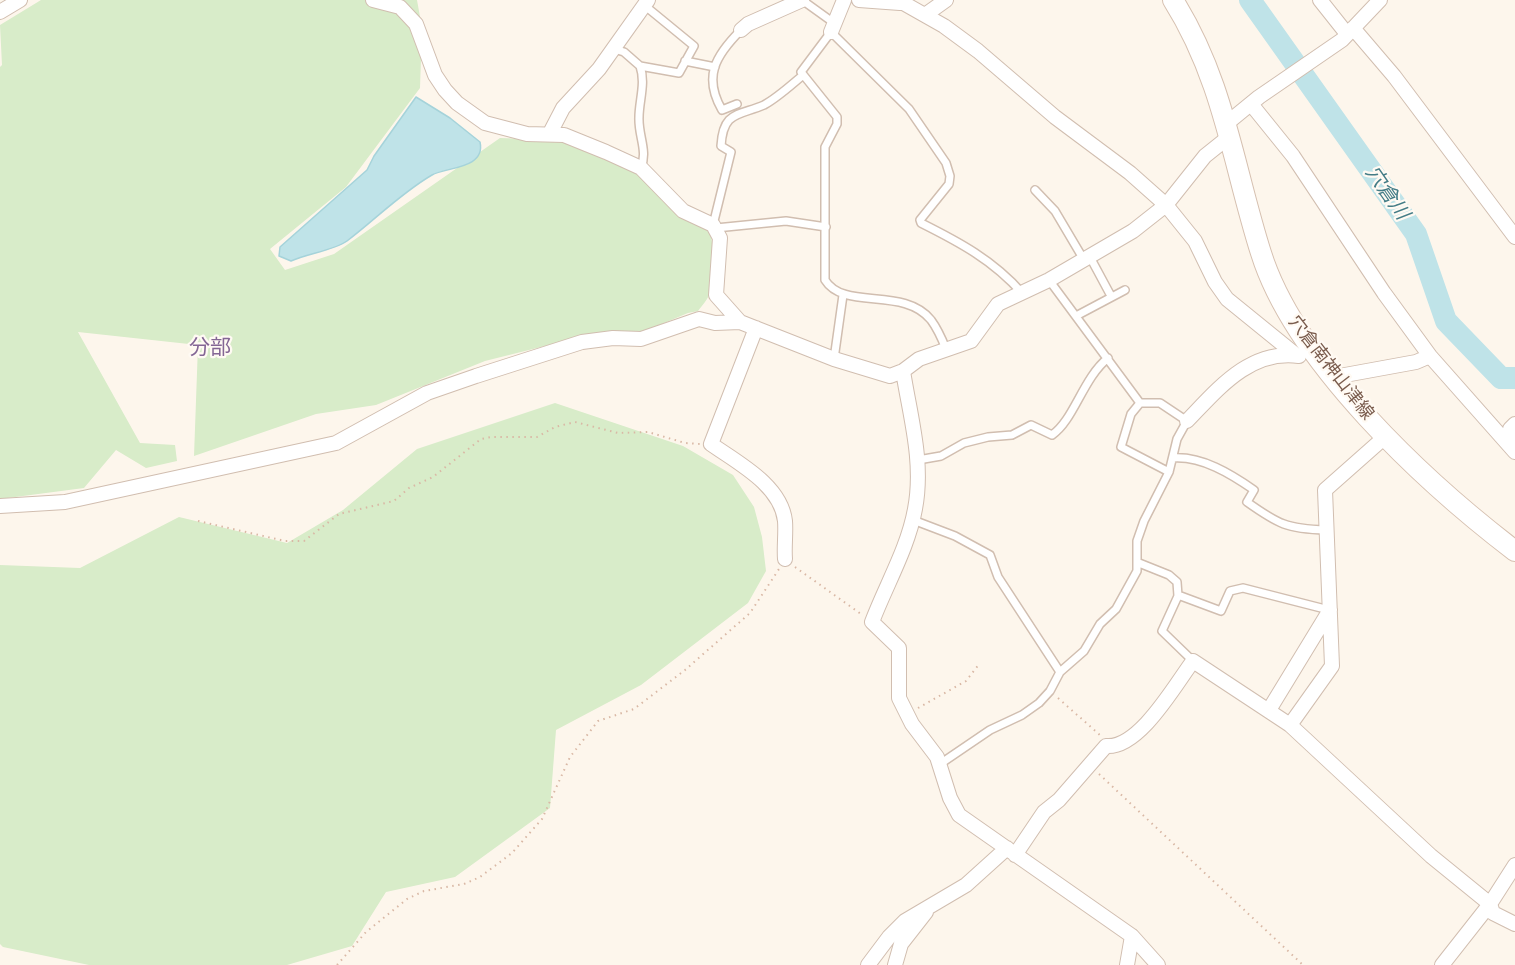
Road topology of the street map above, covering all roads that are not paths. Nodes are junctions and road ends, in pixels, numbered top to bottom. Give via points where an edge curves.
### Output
1 (20, 0) edge
2 (373, 0) edge
3 (802, 0) edge
4 (844, 0) edge
5 (859, 0) edge
6 (946, 0) edge
7 (1173, 0) edge
8 (1320, 0) edge
9 (1380, 0) edge
10 (899, 1) edge
11 (646, 2) edge
12 (0, 12) edge
13 (925, 15) junction
14 (832, 27) junction
15 (741, 30) joint
16 (1347, 34) junction
17 (614, 49) junction
18 (685, 61) junction
19 (640, 66) junction
20 (715, 67) junction
21 (802, 76) junction
22 (1255, 101) junction
23 (737, 104) dead end
24 (1228, 130) junction
25 (550, 134) junction
26 (641, 168) junction
27 (1035, 190) dead end
28 (1166, 205) junction
29 (715, 227) junction
30 (826, 227) junction
31 (1515, 237) edge
32 (1087, 258) junction
33 (1049, 280) junction
34 (1125, 290) dead end
35 (1022, 293) junction
36 (843, 295) junction
37 (1111, 297) junction
38 (1076, 316) junction
39 (740, 322) junction
40 (756, 328) junction
41 (946, 349) junction
42 (1296, 355) junction
43 (1430, 356) junction
44 (1108, 358) junction
45 (834, 359) junction
46 (1329, 370) junction
47 (903, 371) junction
48 (1140, 404) junction
49 (1187, 421) junction
50 (1386, 436) junction
51 (1515, 452) edge
52 (1173, 458) junction
53 (918, 460) junction
54 (1169, 472) junction
55 (0, 506) edge
56 (913, 520) junction
57 (1326, 530) junction
58 (1515, 551) edge
59 (784, 559) road end
60 (1139, 563) junction
61 (1178, 595) junction
62 (1330, 610) junction
63 (1193, 661) junction
64 (1060, 672) junction
65 (1269, 710) junction
66 (1290, 725) junction
67 (940, 764) junction
68 (1011, 852) junction
69 (1515, 865) edge
70 (1490, 904) junction
71 (932, 906) junction
72 (1515, 924) edge
73 (1132, 936) junction
74 (868, 965) edge
75 (895, 965) edge
76 (1127, 965) edge
77 (1158, 965) edge
78 (1442, 965) edge

1 - 12 street
2 - 25 street via 400,7 416,24 435,75 457,103 485,123 508,131
3 - 14 lane
3 - 15 street
4 - 14 street
5 - 10 street
6 - 13 street
7 - 24 main road, 穴倉南神山津線 via 1198,41
8 - 16 street
9 - 16 street
10 - 13 street
11 - 17 street
11 - 18 lane via 694,46
13 - 28 street via 978,51
14 - 21 lane via 804,65
14 - 35 lane via 909,109 946,163 949,184 921,223 967,246 1006,275
15 - 20 lane
16 - 22 street
16 - 31 street via 1400,84
17 - 19 lane
17 - 25 street via 563,108
18 - 19 lane via 677,74
18 - 20 lane
19 - 26 lane via 639,119 644,147
20 - 23 lane via 711,88 722,110
21 - 29 lane via 765,104 739,111 725,124 721,146 731,152
21 - 30 lane via 817,88 837,117 825,147
22 - 24 street
22 - 43 street
24 - 28 street
24 - 46 main road, 穴倉南神山津線 via 1270,278 1287,312
25 - 26 street via 578,140
26 - 29 street via 684,211
27 - 32 lane via 1055,211
28 - 32 street via 1133,231
28 - 42 street via 1199,248 1227,299
29 - 30 lane via 786,221
29 - 39 street via 720,238 716,295
30 - 36 lane via 825,279
32 - 33 street
32 - 37 lane
33 - 35 street
33 - 38 lane
34 - 37 lane
35 - 41 street via 998,304 971,341
36 - 41 lane via 888,299 921,311 931,320
36 - 45 lane
37 - 38 lane
38 - 44 lane
39 - 40 street
39 - 55 street via 699,319 641,339 582,342 427,393 336,443 65,502
40 - 45 street
40 - 59 street via 711,444 774,495 785,524
41 - 47 street via 919,359
42 - 46 street
42 - 49 street via 1276,354 1253,362
43 - 46 street via 1416,362
43 - 51 street
44 - 48 lane
44 - 53 lane via 1052,435 1031,425 1012,435 988,436 941,456
45 - 47 street via 890,376
46 - 50 main road, 穴倉南神山津線
47 - 53 street
48 - 49 lane via 1160,403
48 - 54 lane via 1131,414 1121,447
49 - 52 lane
50 - 57 street via 1324,490
50 - 58 main road, 穴倉南神山津線 via 1450,500
52 - 54 lane
52 - 57 lane via 1213,466 1242,482 1254,490 1247,502 1276,522 1297,530
53 - 56 street
54 - 60 lane via 1137,541
56 - 64 lane via 990,555 998,578
56 - 67 street via 872,622 899,648 897,688 906,715
57 - 62 street
60 - 61 lane via 1169,575 1178,586
60 - 64 lane via 1116,609 1100,624 1084,651
61 - 62 lane via 1221,611 1230,591 1243,588
61 - 63 lane via 1162,631
62 - 65 street
62 - 66 street via 1332,666
63 - 65 street
63 - 68 street via 1151,717 1122,745 1106,747
64 - 67 lane via 1050,691 1022,715 990,730
65 - 66 street
66 - 70 street via 1431,856
67 - 68 street via 958,815
68 - 71 street
68 - 73 street
69 - 70 street
70 - 72 street via 1493,913
70 - 78 street
71 - 74 street via 896,929
71 - 75 street via 901,944
73 - 76 street
73 - 77 street

